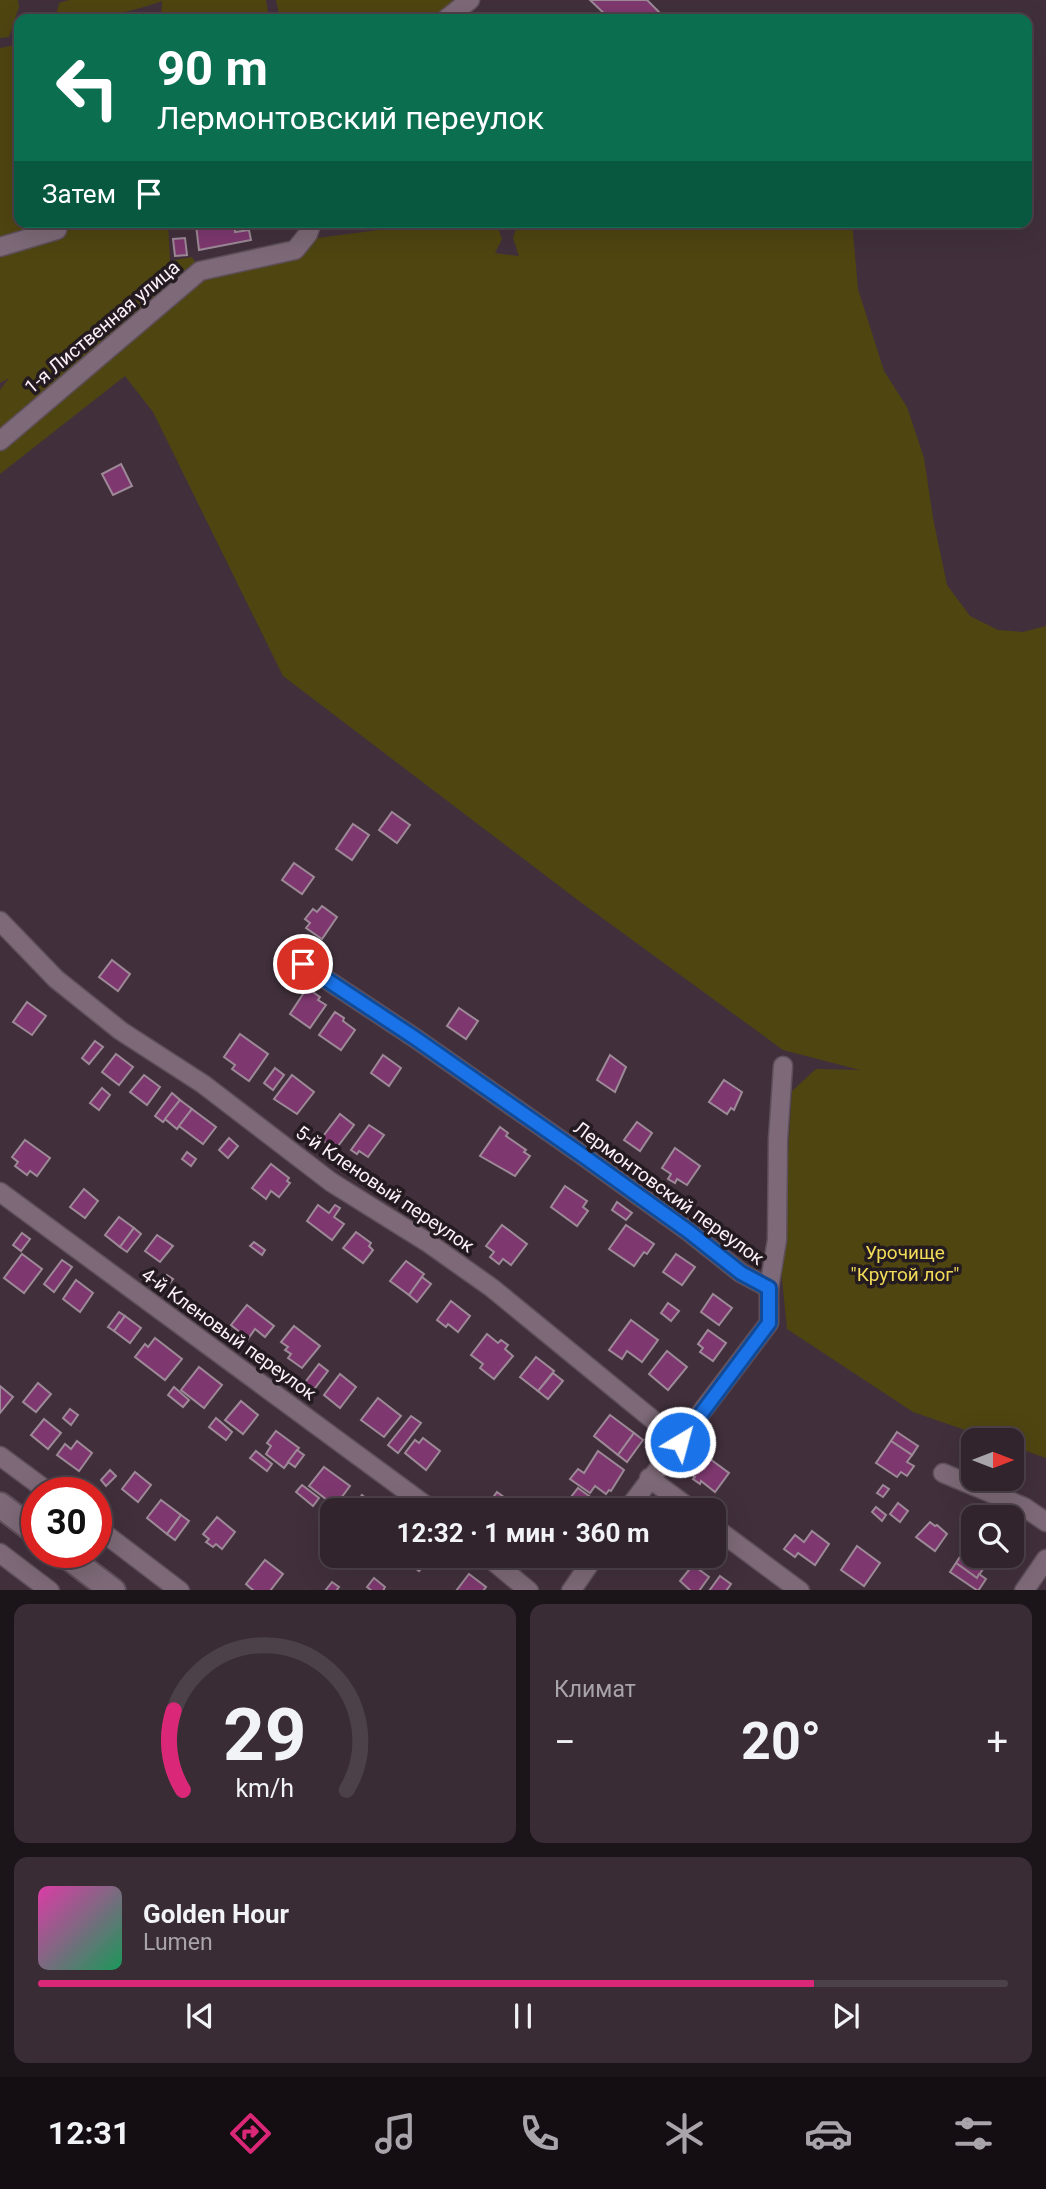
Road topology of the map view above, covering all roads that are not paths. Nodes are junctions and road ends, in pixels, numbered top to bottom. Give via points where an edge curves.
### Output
1 (470, 0) edge
2 (452, 14) edge
3 (310, 228) edge
4 (57, 230) dead end
5 (0, 247) edge
6 (0, 441) edge
7 (0, 921) edge
8 (303, 964) dead end
9 (783, 1066) dead end
10 (0, 1192) edge
11 (769, 1288) junction
12 (680, 1442) junction
13 (0, 1456) edge
14 (943, 1473) dead end
15 (28, 1477) edge
16 (649, 1478) junction
17 (416, 1498) edge
18 (635, 1498) edge
19 (676, 1498) edge
20 (0, 1505) edge
21 (21, 1521) edge
22 (1046, 1522) edge
23 (726, 1536) edge
24 (112, 1539) edge
25 (0, 1553) edge
26 (1046, 1559) edge
27 (83, 1568) edge
28 (501, 1568) edge
29 (587, 1568) edge
30 (49, 1590) edge
31 (112, 1590) edge
32 (179, 1590) edge
33 (528, 1590) edge
34 (572, 1590) edge
35 (799, 1590) edge
36 (1025, 1590) edge

1 - 2 street
3 - 6 street, 1-я Лиственная улица via 295,250 200,271
4 - 5 street
7 - 12 street, 5-й Кленовый переулок via 56,979 121,1031 202,1084 331,1182 492,1288
8 - 11 street, Лермонтовский переулок via 582,1155 741,1273
9 - 11 street via 777,1240
10 - 17 street, 4-й Кленовый переулок
11 - 12 street via 769,1323
12 - 16 street
13 - 15 street
14 - 22 street via 1024,1507
16 - 18 street
16 - 19 street
20 - 21 main road
23 - 35 street
24 - 32 street
25 - 30 street
26 - 36 street
27 - 31 main road
28 - 33 street
29 - 34 street

